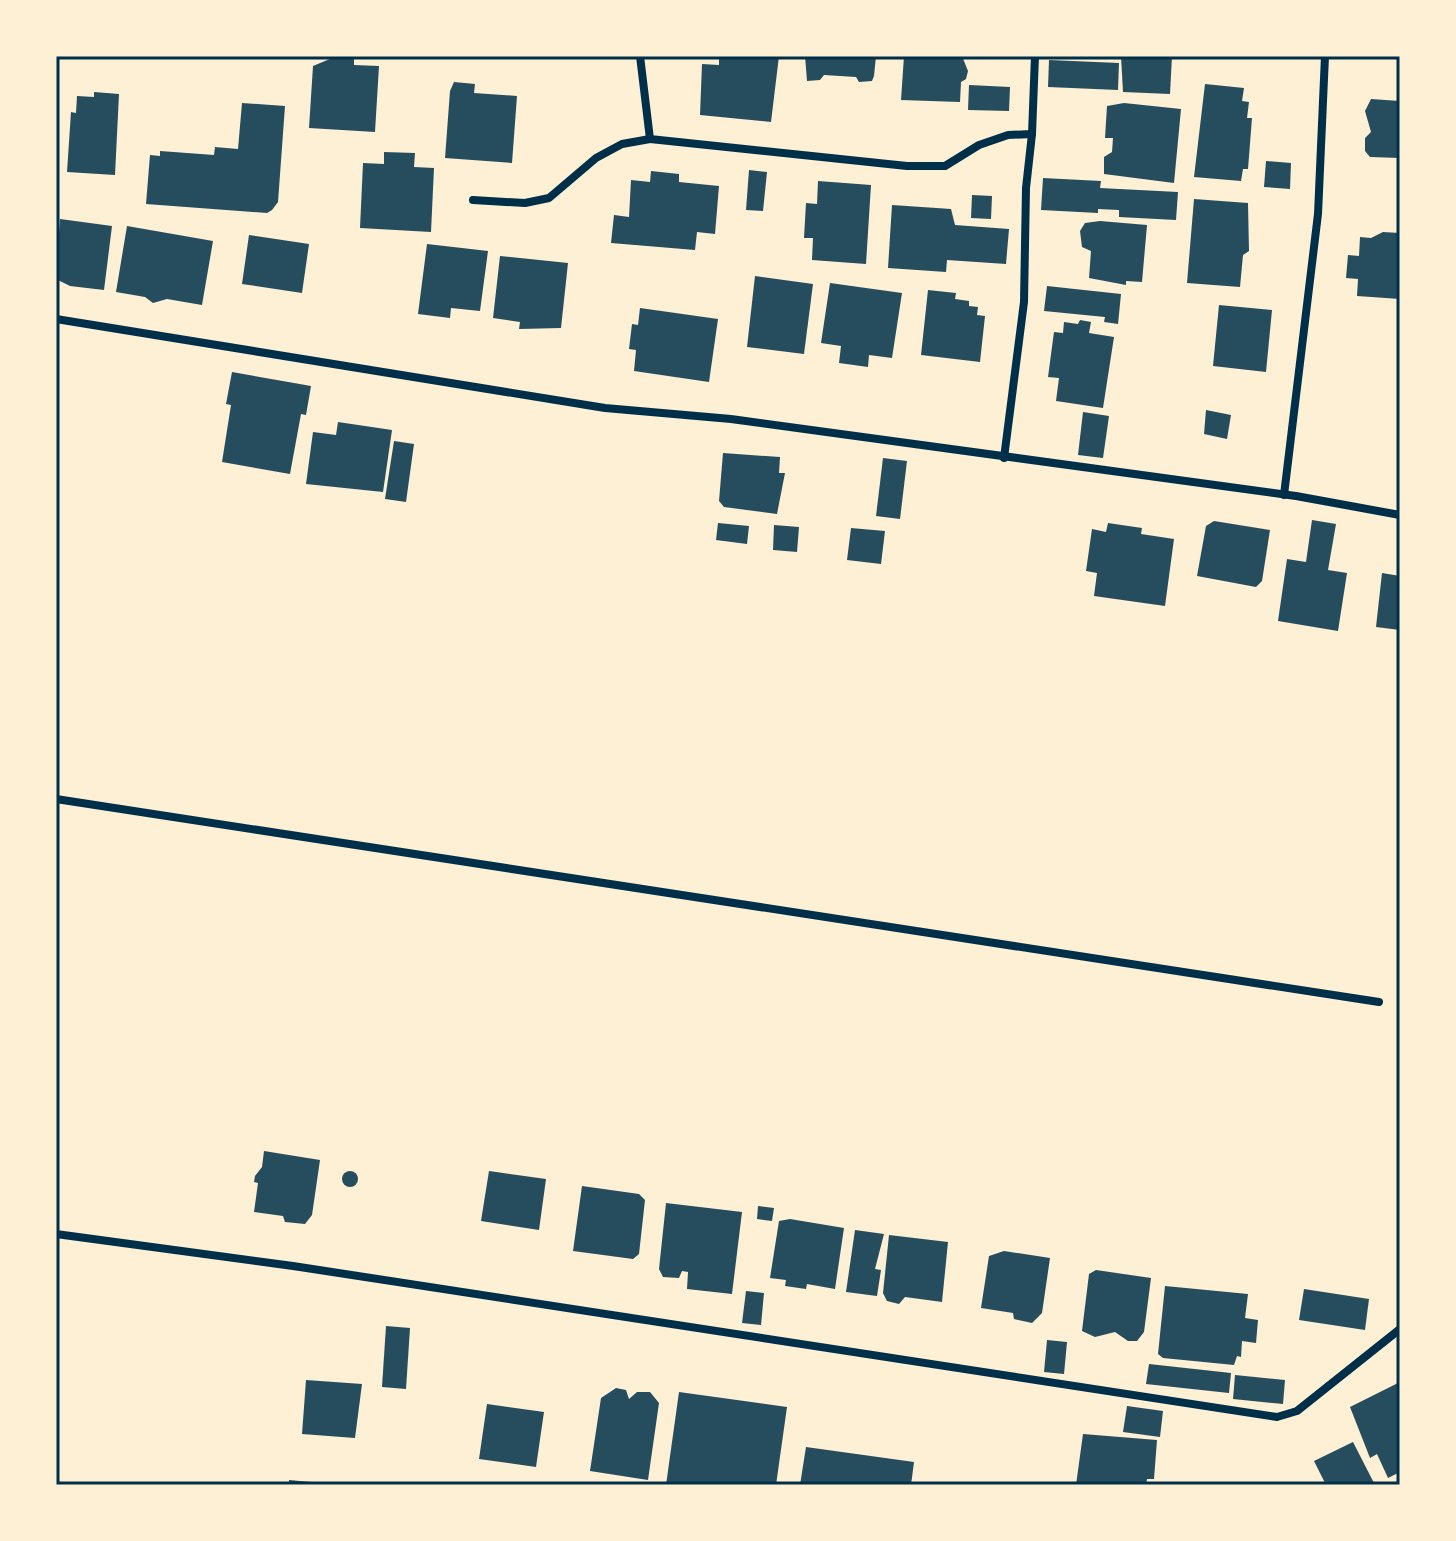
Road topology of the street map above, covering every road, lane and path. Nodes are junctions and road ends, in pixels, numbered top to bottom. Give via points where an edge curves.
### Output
1 (640, 56) edge
2 (1035, 56) edge
3 (1325, 56) edge
4 (1032, 134) junction
5 (650, 139) junction
6 (473, 200) dead end
7 (56, 319) edge
8 (1004, 458) junction
9 (1284, 495) junction
10 (1400, 515) edge
11 (56, 799) edge
12 (1379, 1002) dead end
13 (56, 1234) edge
14 (1400, 1329) edge

1 - 5 street
2 - 4 street
3 - 9 street via 1318,214
4 - 5 street via 979,145 945,166
4 - 8 street via 1024,302
5 - 6 street via 622,144 596,158 549,198 525,203
7 - 8 street via 605,408 731,419
8 - 9 street
9 - 10 street
11 - 12 street
13 - 14 street via 1277,1417 1297,1411

